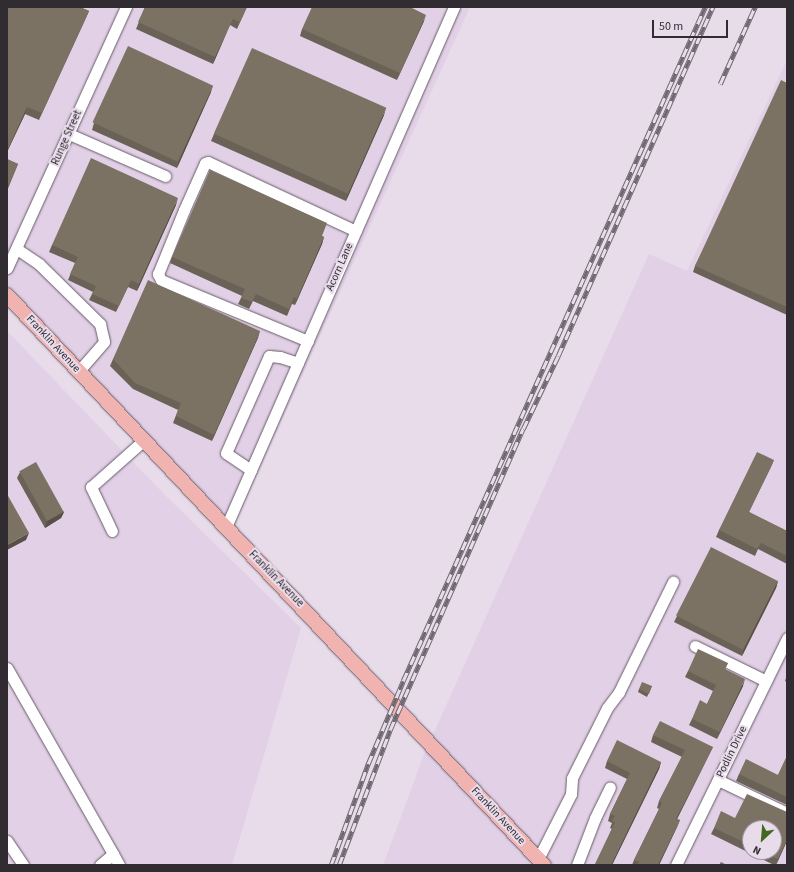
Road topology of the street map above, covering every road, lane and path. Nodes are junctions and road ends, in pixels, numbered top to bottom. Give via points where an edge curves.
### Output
1 (126, 7) edge
2 (454, 7) edge
3 (69, 134) junction
4 (165, 176) dead end
5 (356, 231) junction
6 (17, 249) junction
7 (7, 268) edge
8 (7, 294) edge
9 (308, 341) junction
10 (298, 363) junction
11 (79, 371) junction
12 (144, 440) junction
13 (251, 470) junction
14 (226, 527) junction
15 (112, 532) dead end
16 (673, 582) dead end
17 (787, 638) edge
18 (695, 646) dead end
19 (7, 668) edge
20 (766, 681) junction
21 (718, 780) junction
22 (610, 787) dead end
23 (787, 813) edge
24 (7, 841) edge
25 (113, 854) junction
26 (541, 862) edge
27 (23, 865) edge
28 (100, 865) edge
29 (119, 865) edge
30 (577, 865) edge
31 (676, 865) edge

1 - 3 street, Runge Street
2 - 5 street, Acorn Lane
3 - 4 street
3 - 6 street, Runge Street
5 - 9 street, Acorn Lane
5 - 9 street via 208,162 205,163 184,210 158,274 161,280
6 - 7 street, Runge Street
6 - 11 street via 39,264 100,324 104,342
8 - 11 main road, Franklin Avenue
9 - 10 street, Acorn Lane
10 - 13 street, Acorn Lane
10 - 13 street via 269,356 229,446 226,453
11 - 12 main road, Franklin Avenue
12 - 14 main road, Franklin Avenue
12 - 15 street via 91,487
13 - 14 street, Acorn Lane
14 - 26 main road, Franklin Avenue
16 - 26 street via 572,778 571,794
17 - 20 street, Podlin Drive
18 - 20 street
19 - 25 street
20 - 21 street, Podlin Drive
21 - 23 street
21 - 31 street, Podlin Drive
22 - 30 street
24 - 27 street
25 - 28 street
25 - 29 street

